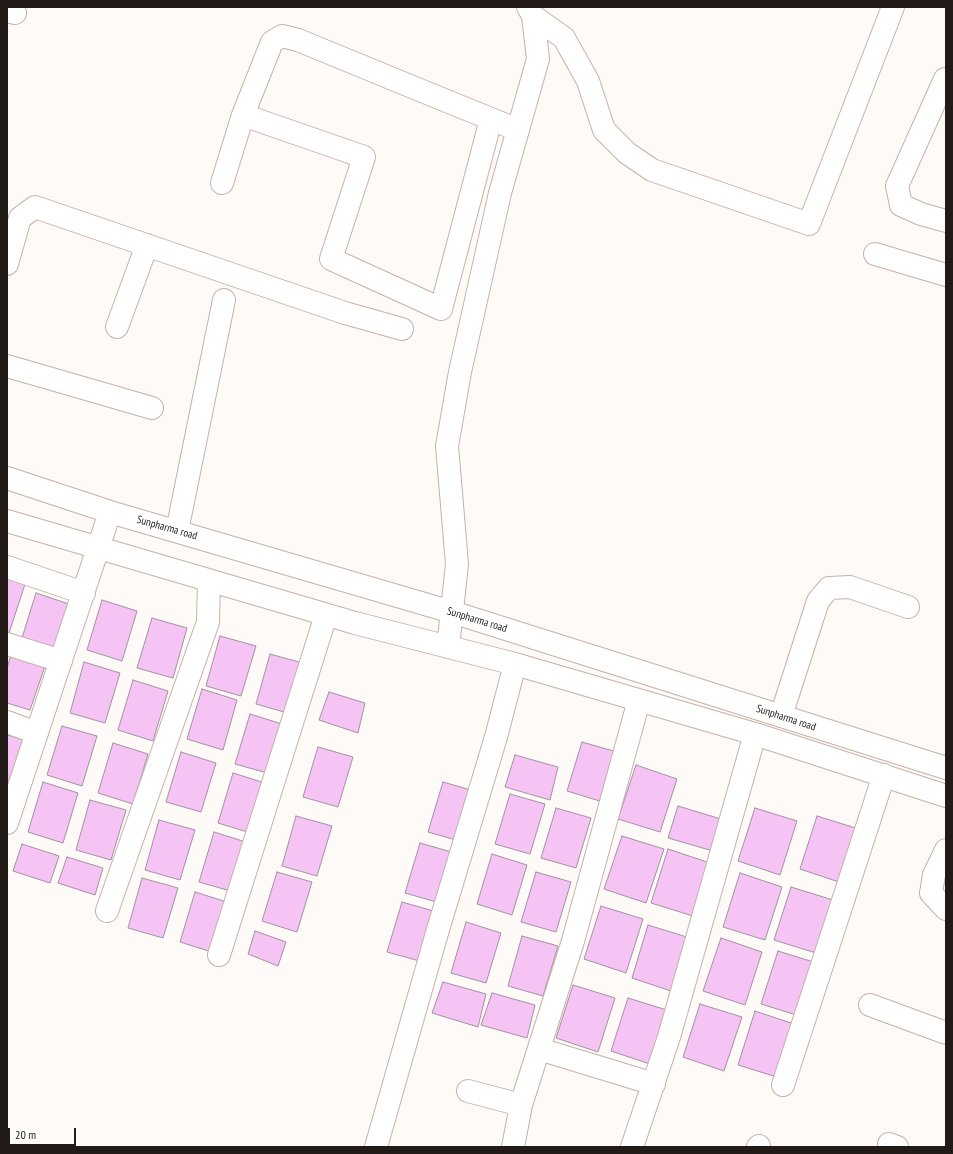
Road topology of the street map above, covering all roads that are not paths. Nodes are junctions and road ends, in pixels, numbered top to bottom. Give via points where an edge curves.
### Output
1 (893, 7) edge
2 (530, 12) edge
3 (945, 80) edge
4 (243, 115) junction
5 (491, 119) junction
6 (518, 130) junction
7 (222, 183) dead end
8 (946, 221) edge
9 (147, 245) junction
10 (875, 254) dead end
11 (7, 264) edge
12 (946, 275) edge
13 (224, 300) dead end
14 (117, 327) dead end
15 (402, 329) dead end
16 (7, 366) edge
17 (152, 408) dead end
18 (7, 478) edge
19 (110, 512) junction
20 (7, 521) edge
21 (177, 531) junction
22 (99, 548) junction
23 (7, 567) edge
24 (209, 581) junction
25 (84, 593) junction
26 (908, 607) dead end
27 (452, 612) junction
28 (326, 615) junction
29 (7, 644) edge
30 (448, 647) junction
31 (61, 661) junction
32 (515, 664) junction
33 (639, 700) junction
34 (781, 716) junction
35 (7, 722) edge
36 (37, 733) junction
37 (755, 734) junction
38 (946, 768) edge
39 (884, 775) junction
40 (946, 796) edge
41 (9, 813) edge
42 (946, 850) edge
43 (946, 909) edge
44 (107, 911) dead end
45 (219, 955) dead end
46 (870, 1005) dead end
47 (946, 1033) edge
48 (540, 1049) junction
49 (654, 1084) junction
50 (783, 1085) dead end
51 (468, 1091) dead end
52 (521, 1105) junction
53 (376, 1147) edge
54 (512, 1147) edge
55 (632, 1147) edge

1 - 2 street via 809,224 652,170 627,153 604,130 588,81 564,38
2 - 6 street via 538,59
3 - 8 street via 897,186 901,205
4 - 5 street via 272,42 282,36 298,40
4 - 5 street via 364,157 331,259 441,309
4 - 7 street
5 - 6 street
6 - 27 street via 500,193 460,372 447,446 457,564
9 - 11 street via 35,207 20,218
9 - 14 street
9 - 15 street via 345,313
10 - 12 street
13 - 21 street
16 - 17 street
18 - 19 street, Sunpharma road
19 - 21 street, Sunpharma road
19 - 22 street
20 - 22 street
21 - 27 street, Sunpharma road
22 - 24 street
22 - 25 street
23 - 25 street
24 - 28 street
24 - 44 street via 208,622
25 - 31 street
26 - 34 street via 850,587 829,588 818,601
27 - 30 street
27 - 34 street, Sunpharma road
28 - 30 street
28 - 45 street
29 - 31 street
30 - 32 street
31 - 36 street
32 - 33 street
32 - 53 street via 496,738
33 - 37 street
33 - 48 street
34 - 38 street, Sunpharma road
35 - 36 street
36 - 41 street
37 - 39 street
37 - 49 street
39 - 40 street
39 - 50 street
42 - 43 street via 934,875 930,893
46 - 47 street
48 - 49 street
48 - 52 street
49 - 55 street
51 - 52 street
52 - 54 street

